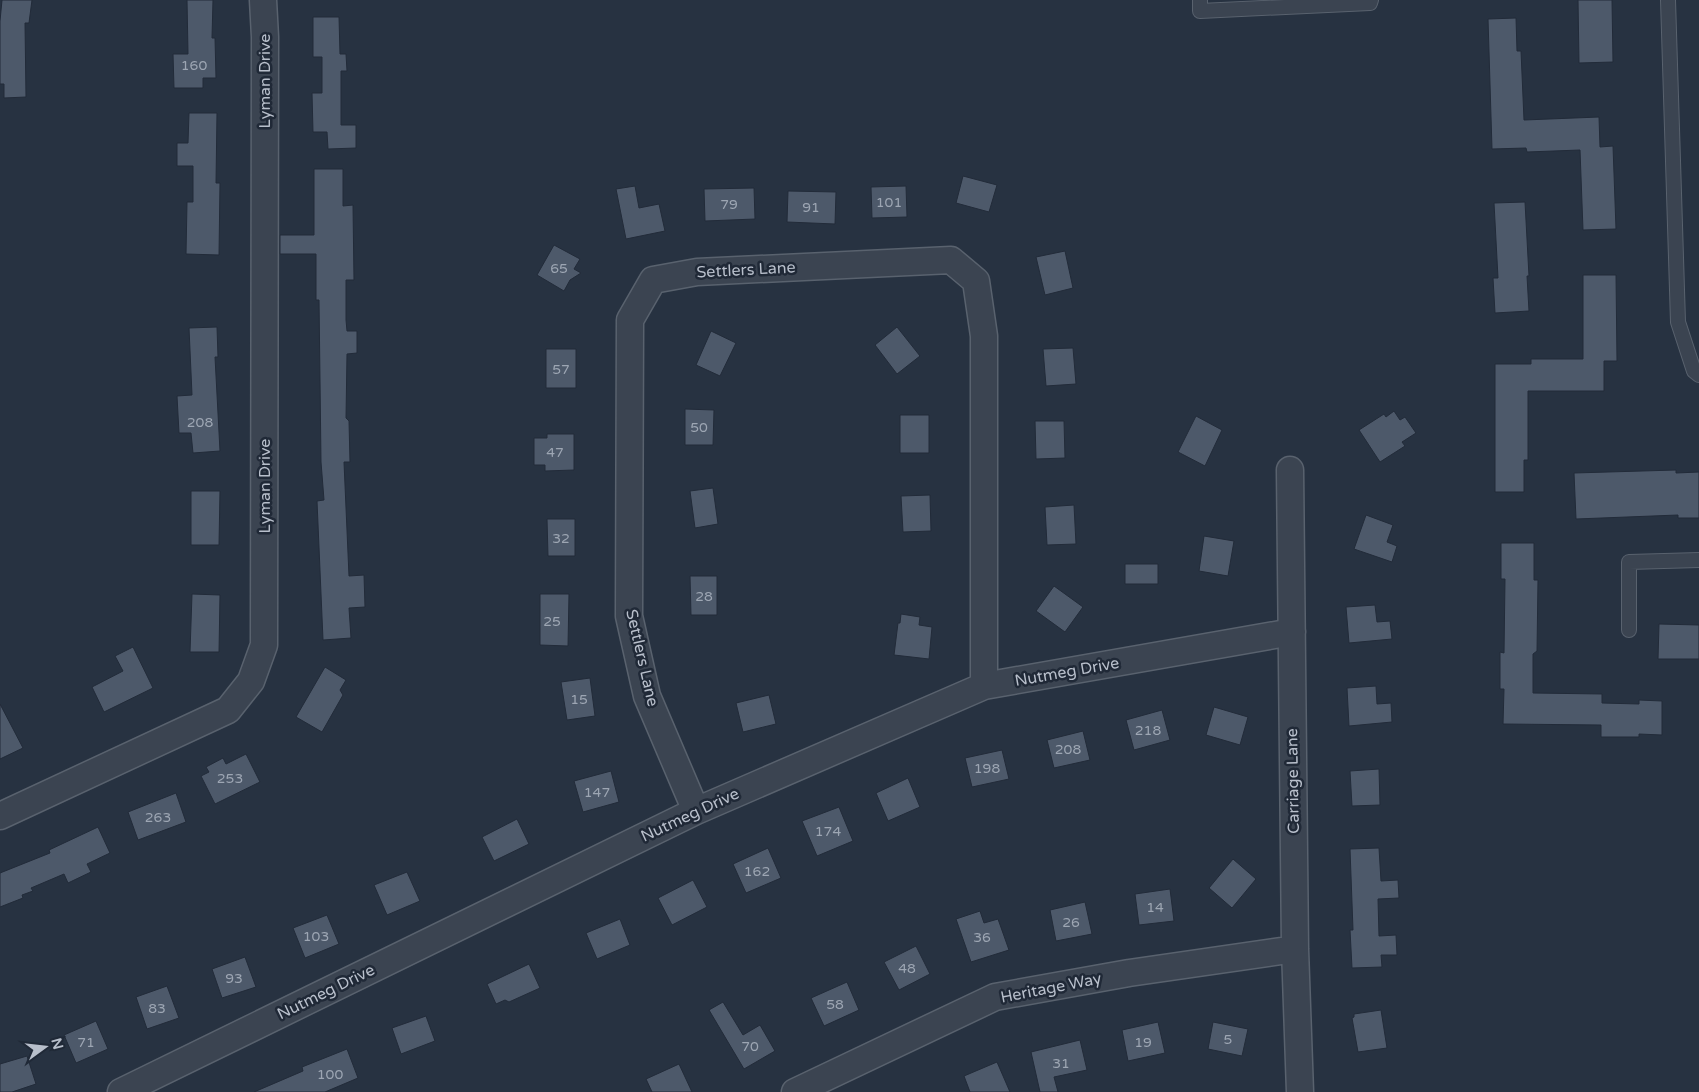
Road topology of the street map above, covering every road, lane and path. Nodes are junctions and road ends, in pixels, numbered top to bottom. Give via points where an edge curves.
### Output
1 (263, 0) edge
2 (1200, 0) edge
3 (1371, 0) edge
4 (1668, 0) edge
5 (1699, 375) edge
6 (1290, 470) dead end
7 (1699, 560) edge
8 (1629, 630) dead end
9 (1292, 632) junction
10 (984, 686) junction
11 (696, 811) junction
12 (0, 816) edge
13 (1295, 949) junction
14 (121, 1092) edge
15 (795, 1092) edge
16 (1300, 1092) edge

1 - 12 street, Lyman Drive via 264,644 251,681 228,710
2 - 3 lane via 1200,11 1370,3
4 - 5 lane via 1678,322 1694,371
6 - 9 street, Carriage Lane
7 - 8 lane via 1629,562
9 - 10 street, Nutmeg Drive
9 - 13 street, Carriage Lane
10 - 11 street, Nutmeg Drive
10 - 11 street, Settlers Lane via 984,336 976,281 951,260 697,272 653,280 630,320 629,616 647,696
11 - 14 street, Nutmeg Drive
13 - 15 street, Heritage Way via 1129,973 995,997
13 - 16 street, Carriage Lane

